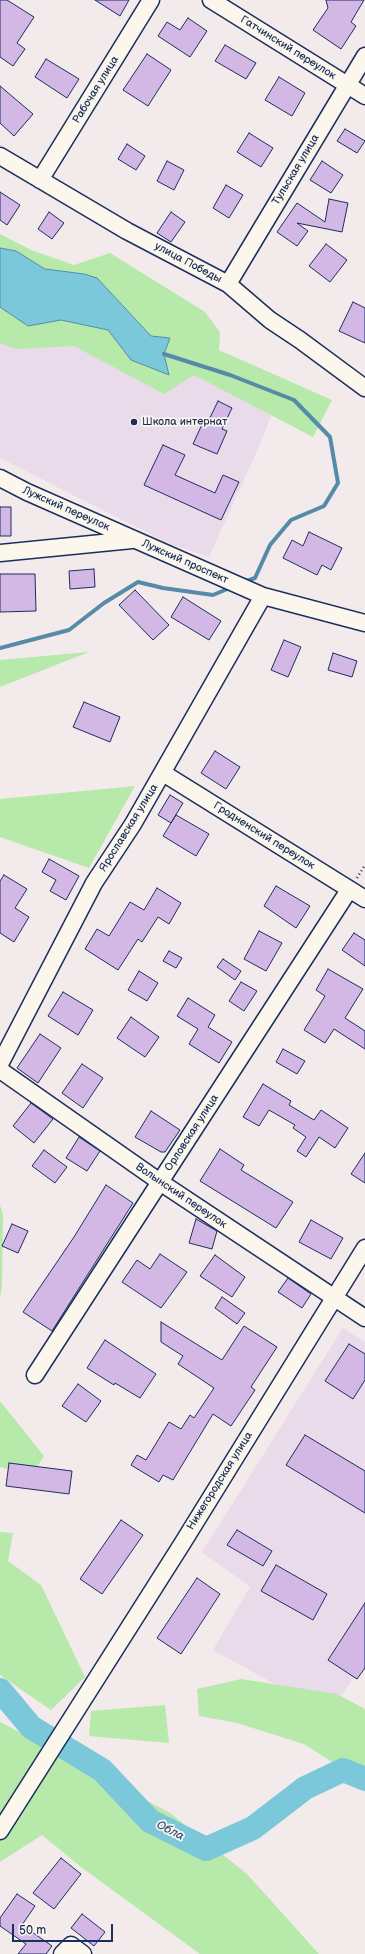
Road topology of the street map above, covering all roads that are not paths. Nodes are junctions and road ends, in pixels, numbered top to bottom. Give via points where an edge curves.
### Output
1 (151, 0) edge
2 (211, 0) edge
3 (365, 56) edge
4 (347, 85) junction
5 (365, 96) edge
6 (0, 156) edge
7 (40, 180) junction
8 (228, 284) junction
9 (365, 388) edge
10 (0, 478) edge
11 (133, 540) junction
12 (0, 552) edge
13 (263, 596) junction
14 (365, 622) edge
15 (163, 773) junction
16 (349, 890) junction
17 (365, 899) edge
18 (0, 1064) edge
19 (0, 1070) edge
20 (160, 1182) junction
21 (365, 1248) edge
22 (333, 1298) junction
23 (365, 1318) edge
24 (35, 1375) dead end
25 (0, 1831) edge
26 (62, 1954) edge
27 (83, 1954) edge

1 - 7 street, Рабочая улица
2 - 4 street, Гатчинский переулок
3 - 4 street, Тульская улица
4 - 5 street, Гатчинский переулок
4 - 8 street, Тульская улица
6 - 7 street, улица Победы
7 - 8 street, улица Победы via 127,231
8 - 9 street, улица Победы via 270,320
10 - 11 street, Лужский переулок
11 - 12 street, Лужский проспект
11 - 13 street, Лужский проспект
13 - 14 street, Лужский проспект
13 - 15 street, Ярославская улица
15 - 16 street, Гродненский переулок
15 - 18 street, Ярославская улица via 94,883
16 - 17 street, Гродненский переулок
16 - 20 street, Орловская улица
19 - 20 street, Волынский переулок
20 - 22 street, Волынский переулок
20 - 24 street, Орловская улица
21 - 22 street, Нижегородская улица
22 - 23 street, Волынский переулок
22 - 25 street, Нижегородская улица via 182,1544
26 - 27 street via 71,1944

